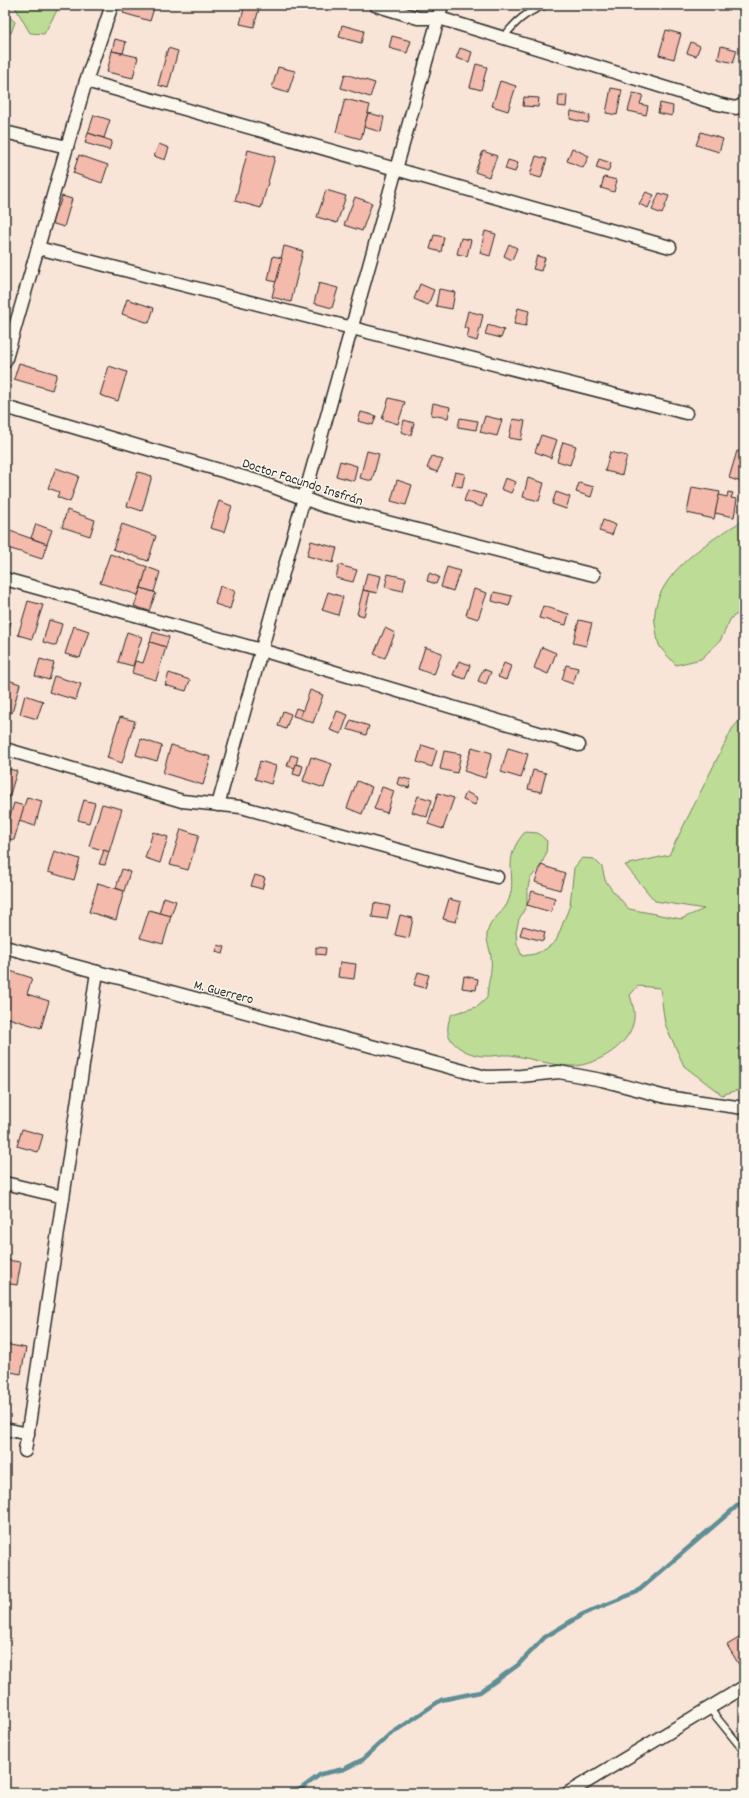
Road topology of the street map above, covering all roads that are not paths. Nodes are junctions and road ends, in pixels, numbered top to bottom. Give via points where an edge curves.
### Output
1 (112, 5) edge
2 (375, 5) edge
3 (442, 5) edge
4 (546, 5) edge
5 (439, 18) junction
6 (503, 38) junction
7 (86, 82) junction
8 (744, 104) edge
9 (5, 132) edge
10 (67, 147) junction
11 (396, 169) junction
12 (670, 247) dead end
13 (38, 248) junction
14 (352, 328) junction
15 (5, 362) edge
16 (5, 407) edge
17 (686, 413) dead end
18 (304, 498) junction
19 (594, 575) dead end
20 (5, 579) edge
21 (261, 650) junction
22 (579, 745) dead end
23 (5, 749) edge
24 (218, 805) junction
25 (497, 878) dead end
26 (5, 947) edge
27 (98, 972) junction
28 (744, 1108) edge
29 (5, 1183) edge
30 (64, 1197) junction
31 (5, 1428) edge
32 (28, 1434) junction
33 (25, 1451) dead end
34 (744, 1688) edge
35 (709, 1708) junction
36 (744, 1751) edge
37 (568, 1793) edge

1 - 7 street
2 - 5 street via 418,18
3 - 5 street
4 - 6 lane via 535,8 516,21
5 - 6 street
5 - 11 street
6 - 8 street via 718,104 736,108
7 - 10 street
7 - 11 street
9 - 10 street
10 - 13 street
11 - 12 street
11 - 14 street
13 - 14 street
13 - 15 street
14 - 17 street
14 - 18 street
16 - 18 street, Doctor Facundo Insfrán via 260,482
18 - 19 street, Doctor Facundo Insfrán via 324,506
18 - 21 street
20 - 21 street
21 - 22 street
21 - 24 street
23 - 24 street via 182,801
24 - 25 street via 241,807
26 - 27 street, M. Guerrero
27 - 28 street, M. Guerrero via 486,1077 559,1072 666,1097
27 - 30 street
29 - 30 street
30 - 32 street
31 - 32 street
32 - 33 street
34 - 35 street
35 - 36 lane
35 - 37 street

